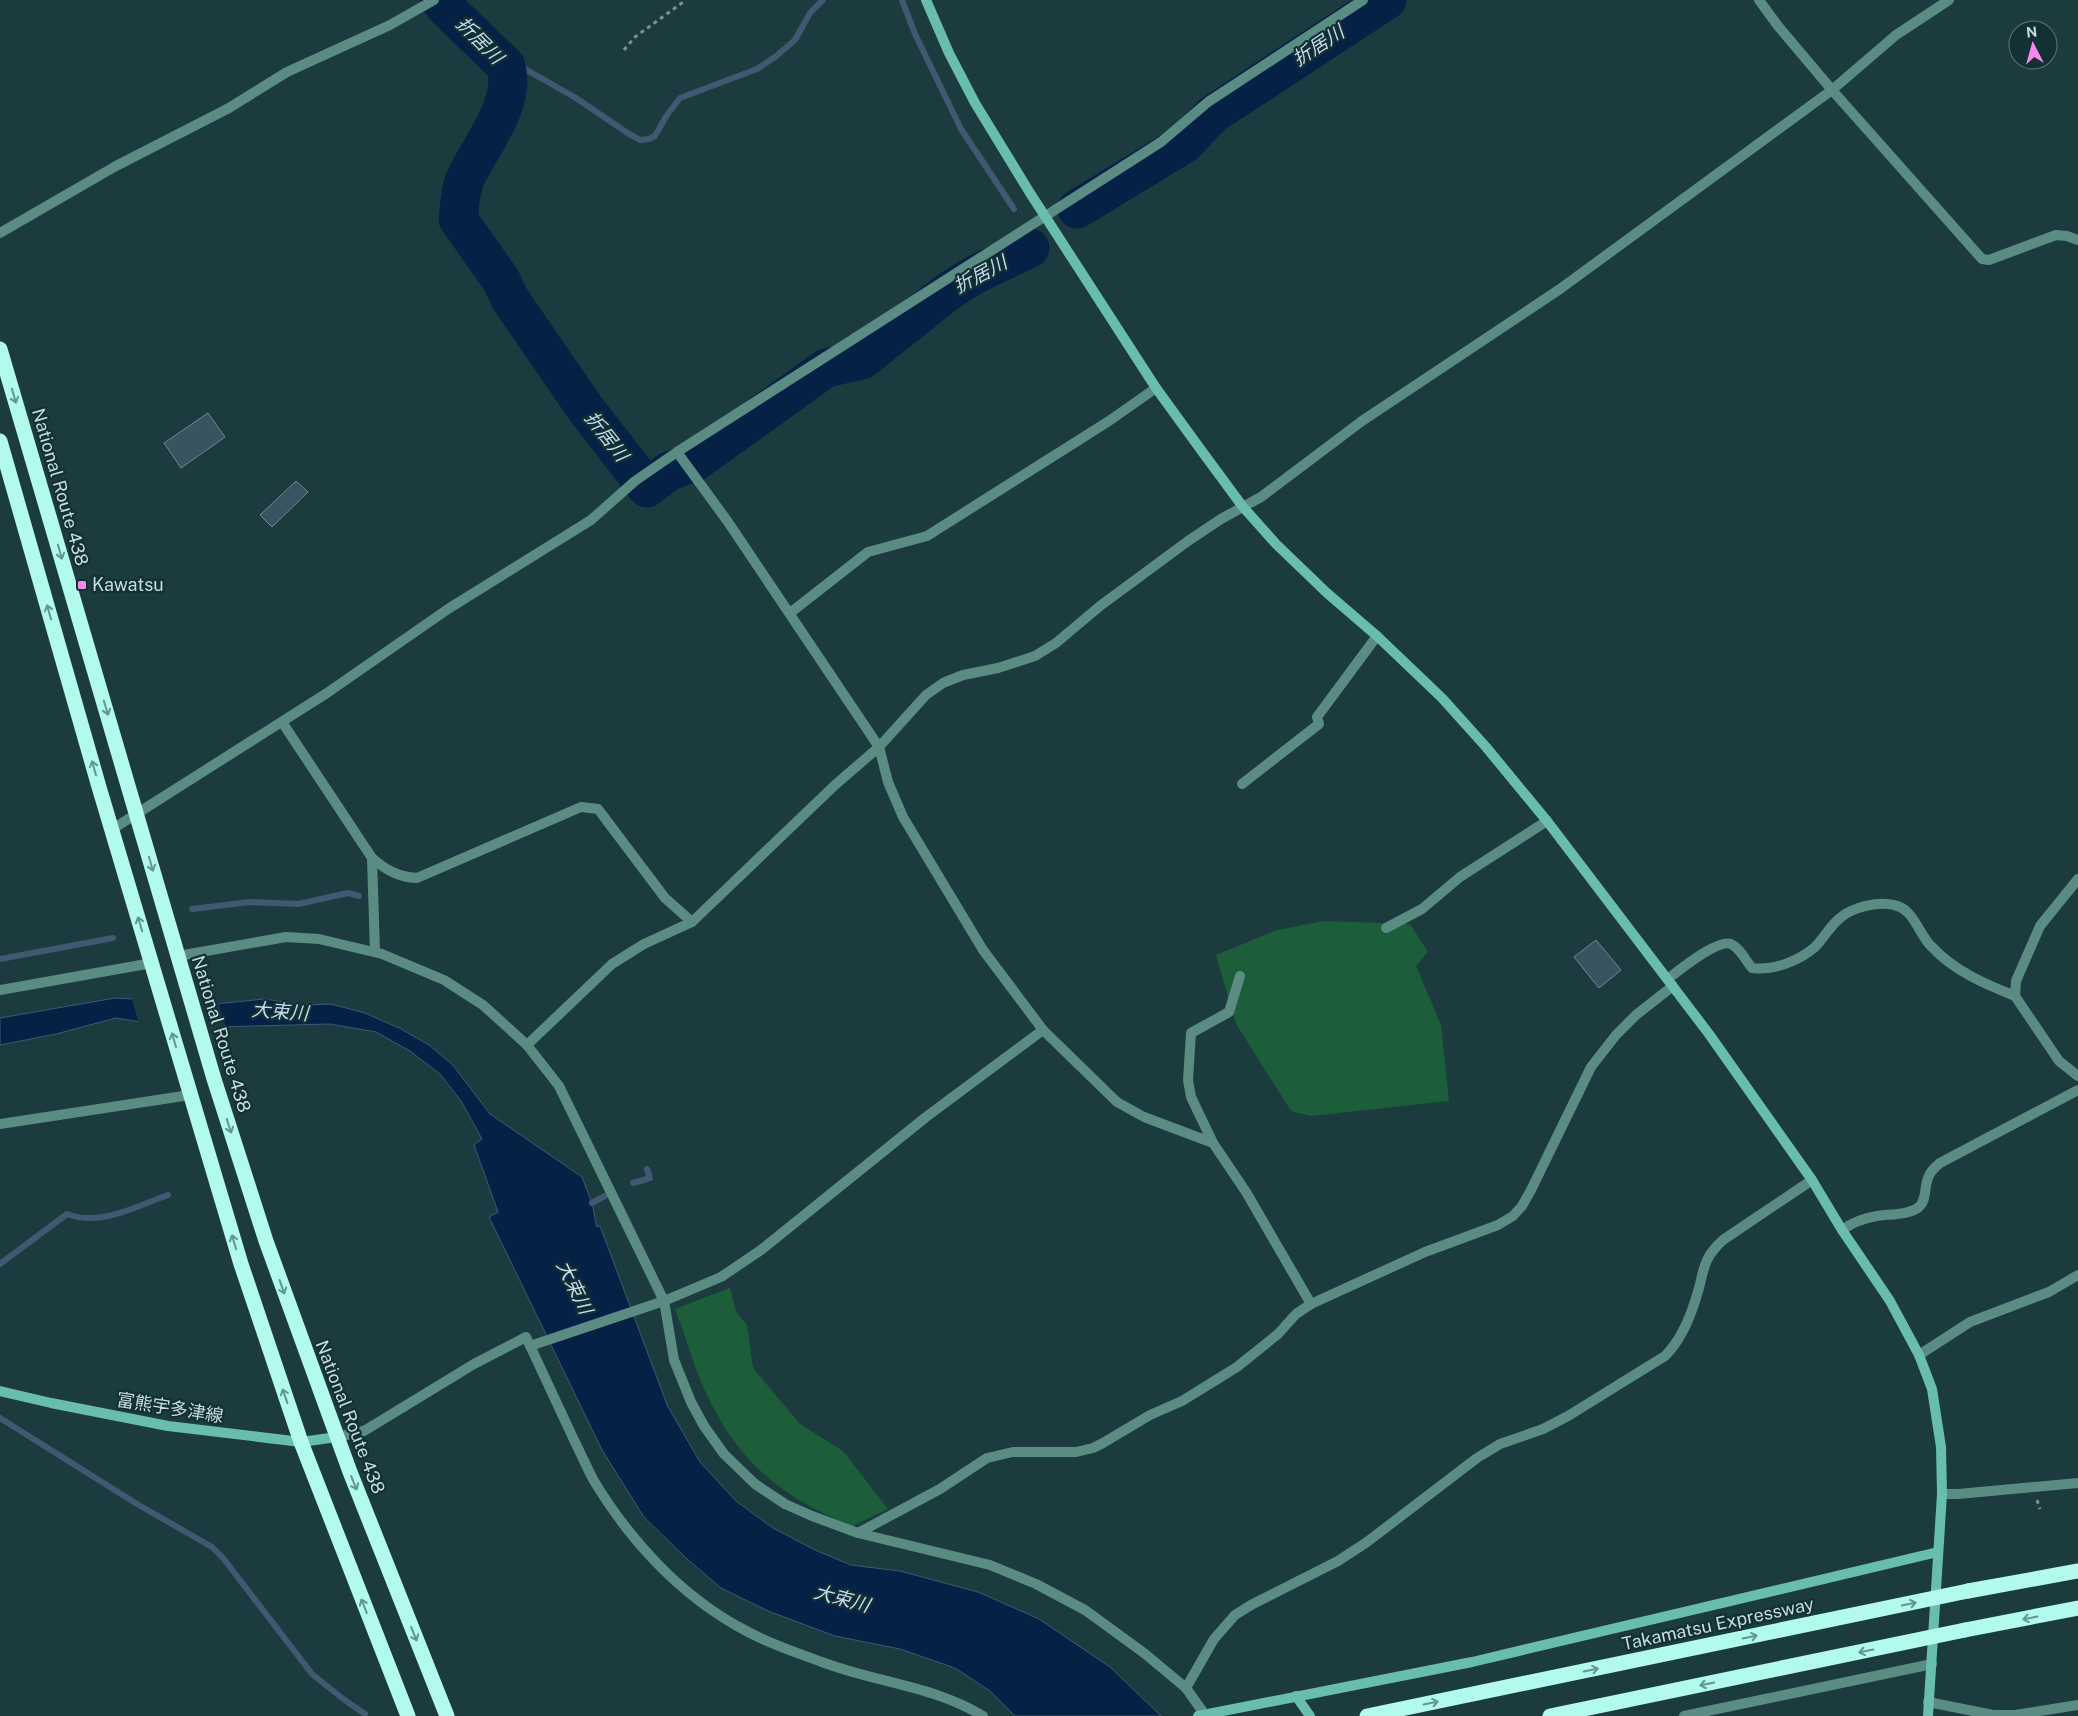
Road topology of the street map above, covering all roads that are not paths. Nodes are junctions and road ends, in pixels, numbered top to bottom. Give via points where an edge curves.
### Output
1 (926, 0) edge
2 (1363, 0) edge
3 (1759, 0) edge
4 (1949, 0) edge
5 (431, 2) edge
6 (1832, 90) junction
7 (1045, 217) junction
8 (0, 233) edge
9 (2078, 240) edge
10 (0, 349) edge
11 (1156, 388) junction
12 (0, 440) edge
13 (680, 455) junction
14 (1244, 507) junction
15 (790, 613) junction
16 (1377, 636) junction
17 (282, 722) junction
18 (879, 747) junction
19 (1242, 784) dead end
20 (137, 815) junction
21 (1547, 821) junction
22 (112, 830) junction
23 (372, 858) junction
24 (2078, 879) edge
25 (692, 922) junction
26 (1386, 928) dead end
27 (375, 952) junction
28 (179, 960) junction
29 (153, 967) junction
30 (1240, 976) dead end
31 (1670, 983) junction
32 (0, 990) edge
33 (2015, 996) junction
34 (1043, 1030) junction
35 (527, 1045) junction
36 (2078, 1076) edge
37 (2078, 1090) edge
38 (188, 1091) junction
39 (0, 1124) edge
40 (1213, 1143) junction
41 (1812, 1180) junction
42 (1842, 1230) junction
43 (2078, 1275) edge
44 (664, 1301) junction
45 (1311, 1304) junction
46 (533, 1344) junction
47 (1919, 1355) junction
48 (0, 1391) edge
49 (337, 1438) junction
50 (301, 1442) junction
51 (2078, 1483) edge
52 (1942, 1494) junction
53 (858, 1533) junction
54 (1938, 1552) junction
55 (2078, 1571) edge
56 (2078, 1608) edge
57 (1932, 1664) junction
58 (1186, 1688) junction
59 (1296, 1696) junction
60 (1928, 1702) junction
61 (2078, 1705) edge
62 (1201, 1715) edge
63 (408, 1716) edge
64 (447, 1716) edge
65 (983, 1716) edge
66 (1310, 1716) edge
67 (1367, 1716) edge
68 (1550, 1716) edge
69 (1684, 1716) edge
70 (1928, 1716) edge

1 - 7 street via 975,103
2 - 7 street via 1208,102 1161,142
3 - 6 street
4 - 6 street via 1896,35
5 - 8 street via 390,25 287,72 229,108 116,166
6 - 9 street via 1982,259 1989,260 2056,235
6 - 14 street via 1560,289 1362,422
7 - 11 street
7 - 13 street
10 -> 20 highway, National Route 438
11 - 14 street
11 - 15 street via 927,536 868,552
22 -> 12 highway
13 - 15 street
13 - 17 street via 635,481 591,520 448,609
14 - 16 street via 1276,544
14 - 18 street via 1188,541 1035,656 963,675 926,695
15 - 18 street
16 - 19 street via 1318,717 1320,724
16 - 21 street via 1442,698
17 - 20 street
17 - 23 street
18 - 25 street
18 - 34 street via 888,782 903,817 983,950
20 - 22 street
20 -> 28 highway, National Route 438
21 - 26 street via 1460,877 1422,909
21 - 31 street
29 -> 22 highway
23 - 25 street via 387,870 417,878 581,807 598,808 664,898
23 - 27 street
24 - 33 street via 2040,926 2016,981
25 - 35 street via 644,944 612,964
27 - 28 street via 319,939 286,937
27 - 35 street via 444,980 483,1005
28 -> 49 highway, National Route 438 via 266,1240
29 - 32 street
38 -> 29 highway
30 - 40 street via 1229,1012 1191,1033 1188,1080 1191,1098
31 - 33 street via 1714,948 1729,943 1752,968 1776,967 1814,947 1840,917 1852,910 1892,904 1901,906 1910,914 1930,945 1944,958 1973,979
31 - 41 street
31 - 45 street via 1616,1035 1591,1066 1531,1190 1513,1216 1498,1225 1424,1252
33 - 36 street via 2059,1061
34 - 40 street via 1117,1102 1144,1117
34 - 44 street via 926,1117 761,1250 721,1277
35 - 44 street via 559,1086
37 - 42 street via 1940,1163 1928,1179 1921,1206 1913,1211 1855,1221
38 - 39 street
50 -> 38 highway via 241,1264
40 - 45 street via 1246,1192
41 - 42 street
41 - 58 street via 1712,1250 1704,1265 1696,1299 1675,1345 1665,1356 1568,1416 1500,1444 1346,1556 1235,1615 1214,1639
42 - 47 street via 1890,1301
43 - 47 street via 2049,1292 1970,1322
44 - 46 street
44 - 53 street via 674,1360 691,1402 724,1454 755,1484 785,1504
45 - 53 street via 1237,1367 1182,1401 1150,1415 1093,1448 1076,1452 1013,1452 987,1458 940,1489
46 - 49 street via 526,1337 474,1364 364,1431
46 - 65 street via 593,1479 612,1509 662,1568 698,1601 740,1628 775,1645 834,1667 927,1690 962,1703
47 - 52 street via 1932,1389 1937,1418
48 - 50 street, 富熊宇多津線 via 168,1426
49 - 50 street, 富熊宇多津線
49 -> 64 highway, National Route 438
63 -> 50 highway
51 - 52 street
52 - 54 street
53 - 58 street via 990,1565 1036,1584 1085,1610
54 - 57 street
54 - 59 street via 1472,1662
67 -> 55 highway, Takamatsu Expressway, bridge
56 -> 68 highway, bridge
57 - 60 street
57 - 69 street
58 - 62 street
59 - 62 street
59 - 66 street
60 - 61 street via 1993,1715 2015,1716
60 - 70 street

